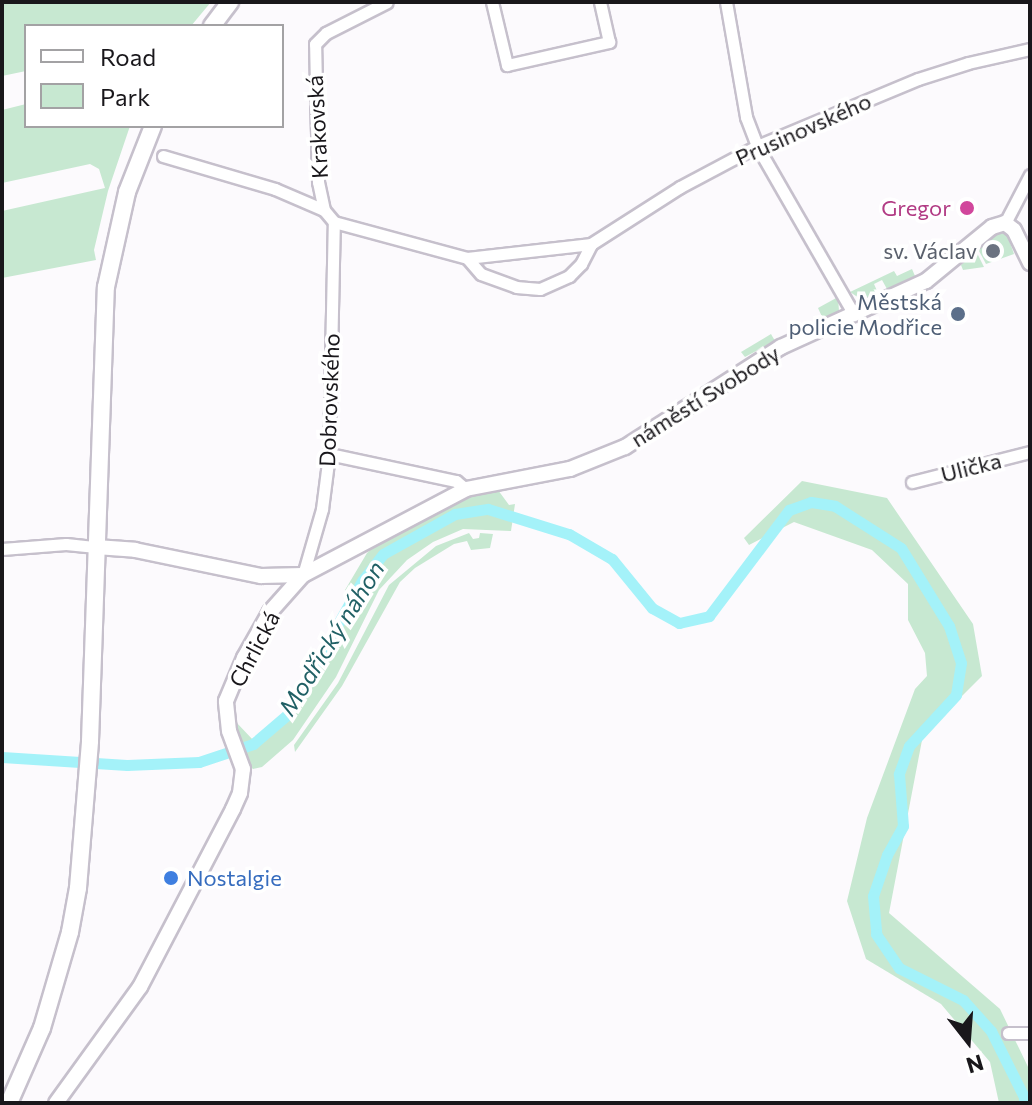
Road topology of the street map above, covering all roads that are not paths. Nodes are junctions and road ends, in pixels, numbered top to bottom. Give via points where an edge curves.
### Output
1 (230, 2) edge
2 (387, 2) edge
3 (492, 2) edge
4 (600, 2) edge
5 (726, 2) edge
6 (214, 24) edge
7 (1030, 49) edge
8 (152, 128) edge
9 (757, 146) junction
10 (163, 156) dead end
11 (1030, 175) edge
12 (324, 210) junction
13 (334, 222) junction
14 (1005, 223) junction
15 (591, 244) junction
16 (467, 258) junction
17 (1029, 258) edge
18 (854, 315) junction
19 (1030, 452) edge
20 (329, 454) junction
21 (912, 482) dead end
22 (466, 489) junction
23 (96, 547) junction
24 (2, 549) edge
25 (303, 575) junction
26 (1008, 1033) dead end
27 (1030, 1033) edge
28 (9, 1103) edge
29 (56, 1103) edge

1 - 6 main road
2 - 12 street, Krakovská via 315,44 318,182
3 - 4 street via 507,65 609,42
5 - 9 street via 746,117
7 - 9 street, Prusinovského via 918,79
8 - 23 main road via 127,192 106,287
9 - 15 street, Prusinovského
9 - 18 street
10 - 12 street via 243,178
11 - 14 street
12 - 13 street
13 - 16 street, Prusinovského
13 - 20 street, Dobrovského
14 - 17 street
14 - 18 street, náměstí Svobody via 992,227 926,281
15 - 16 street, Prusinovského
15 - 16 street, Prusinovského via 569,276 540,289 481,274
18 - 22 street, náměstí Svobody via 755,362 625,447 570,469
19 - 21 street, Ulička
20 - 22 street via 456,481
20 - 25 street, Dobrovského via 322,509
22 - 25 street, náměstí Svobody
23 - 24 street
23 - 25 street via 261,576
23 - 28 main road via 88,787 70,932 42,1028
25 - 29 street, Chrlická via 270,612 226,701 244,777 240,793 140,987
26 - 27 street

